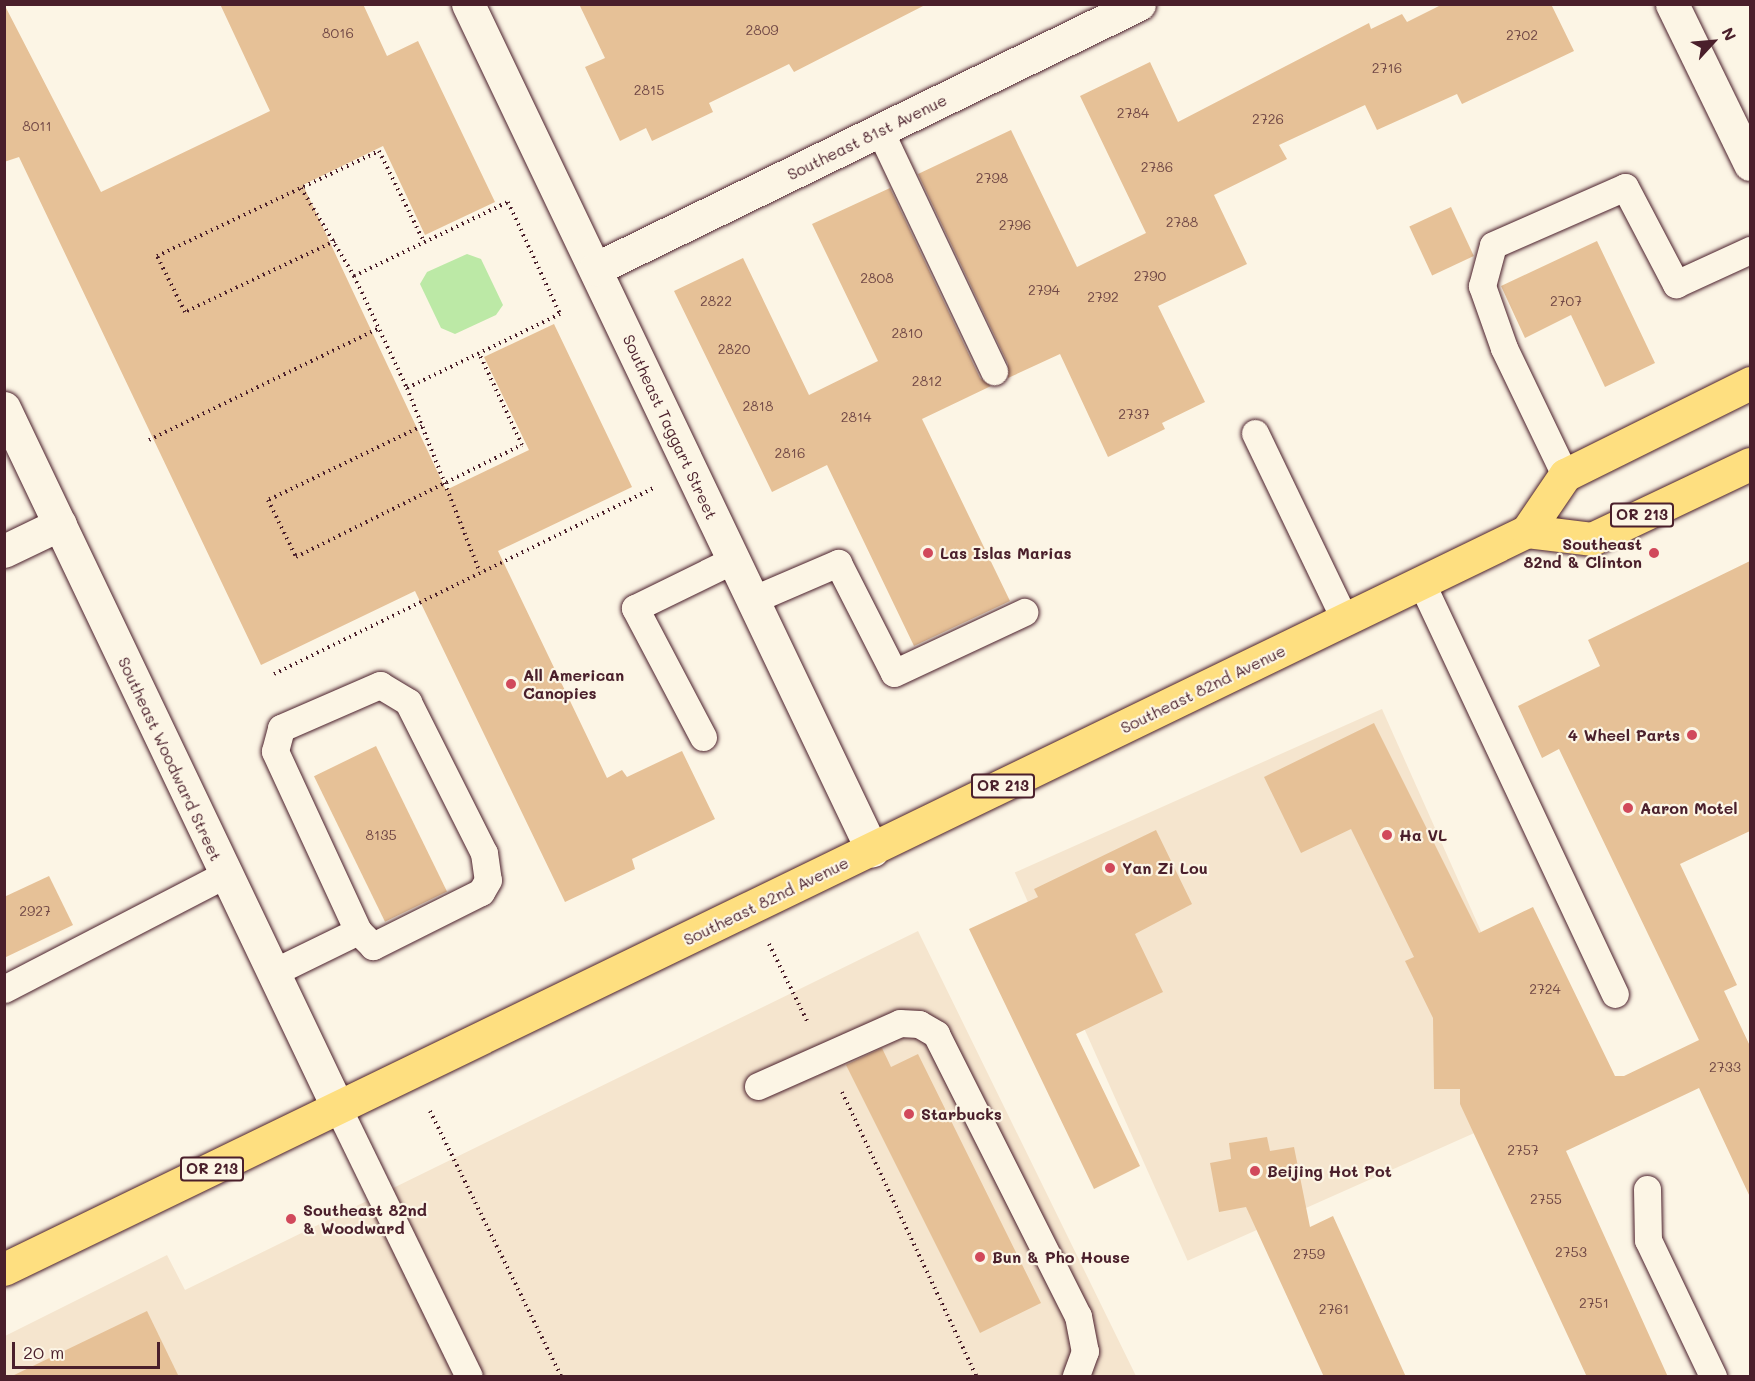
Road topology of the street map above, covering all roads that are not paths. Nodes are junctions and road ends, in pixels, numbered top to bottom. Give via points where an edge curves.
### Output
1 (468, 4) edge
2 (1139, 4) edge
3 (1672, 4) edge
4 (880, 130) junction
5 (1750, 164) edge
6 (1750, 250) edge
7 (595, 269) junction
8 (994, 371) dead end
9 (1750, 384) edge
10 (4, 408) edge
11 (1255, 433) dead end
12 (1750, 464) edge
13 (1565, 475) junction
14 (60, 524) junction
15 (1527, 531) junction
16 (4, 551) edge
17 (733, 560) junction
18 (1422, 584) junction
19 (753, 600) junction
20 (1024, 612) dead end
21 (1345, 620) junction
22 (703, 737) dead end
23 (872, 850) junction
24 (224, 875) junction
25 (358, 931) junction
26 (272, 973) junction
27 (4, 990) edge
28 (1615, 994) dead end
29 (758, 1086) dead end
30 (338, 1108) junction
31 (1647, 1189) dead end
32 (4, 1269) edge
33 (469, 1377) edge
34 (1076, 1377) edge
35 (1713, 1377) edge

1 - 7 street, Southeast Taggart Street
2 - 4 street, Southeast 81st Avenue
3 - 5 street
4 - 7 street, Southeast 81st Avenue
4 - 8 lane
6 - 13 lane via 1676,284 1625,187 1493,245 1482,286 1504,348
7 - 17 street, Southeast Taggart Street
9 - 13 main road, Southeast 82nd Avenue / OR 213
10 - 14 street, Southeast Woodward Street
11 - 21 lane
12 - 15 main road, OR 213 via 1592,539
13 - 15 main road, Southeast 82nd Avenue / OR 213
14 - 16 street
14 - 24 street, Southeast Woodward Street
15 - 18 main road, Southeast 82nd Avenue / OR 213
17 - 19 street, Southeast Taggart Street
17 - 22 lane via 635,608
18 - 21 main road, Southeast 82nd Avenue / OR 213
18 - 28 lane
19 - 20 lane via 838,563 894,673
19 - 23 street, Southeast Taggart Street
21 - 23 main road, Southeast 82nd Avenue / OR 213
23 - 30 main road, Southeast 82nd Avenue / OR 213
24 - 26 street, Southeast Woodward Street
24 - 27 lane
25 - 25 lane via 373,946 481,892 488,880 484,852 408,702 380,685 281,728 275,751
25 - 26 lane
26 - 30 street, Southeast Woodward Street
29 - 34 lane via 900,1023 928,1028 944,1044 1078,1316 1085,1352
30 - 32 main road, Southeast 82nd Avenue / OR 213
30 - 33 lane
31 - 35 lane via 1648,1240

